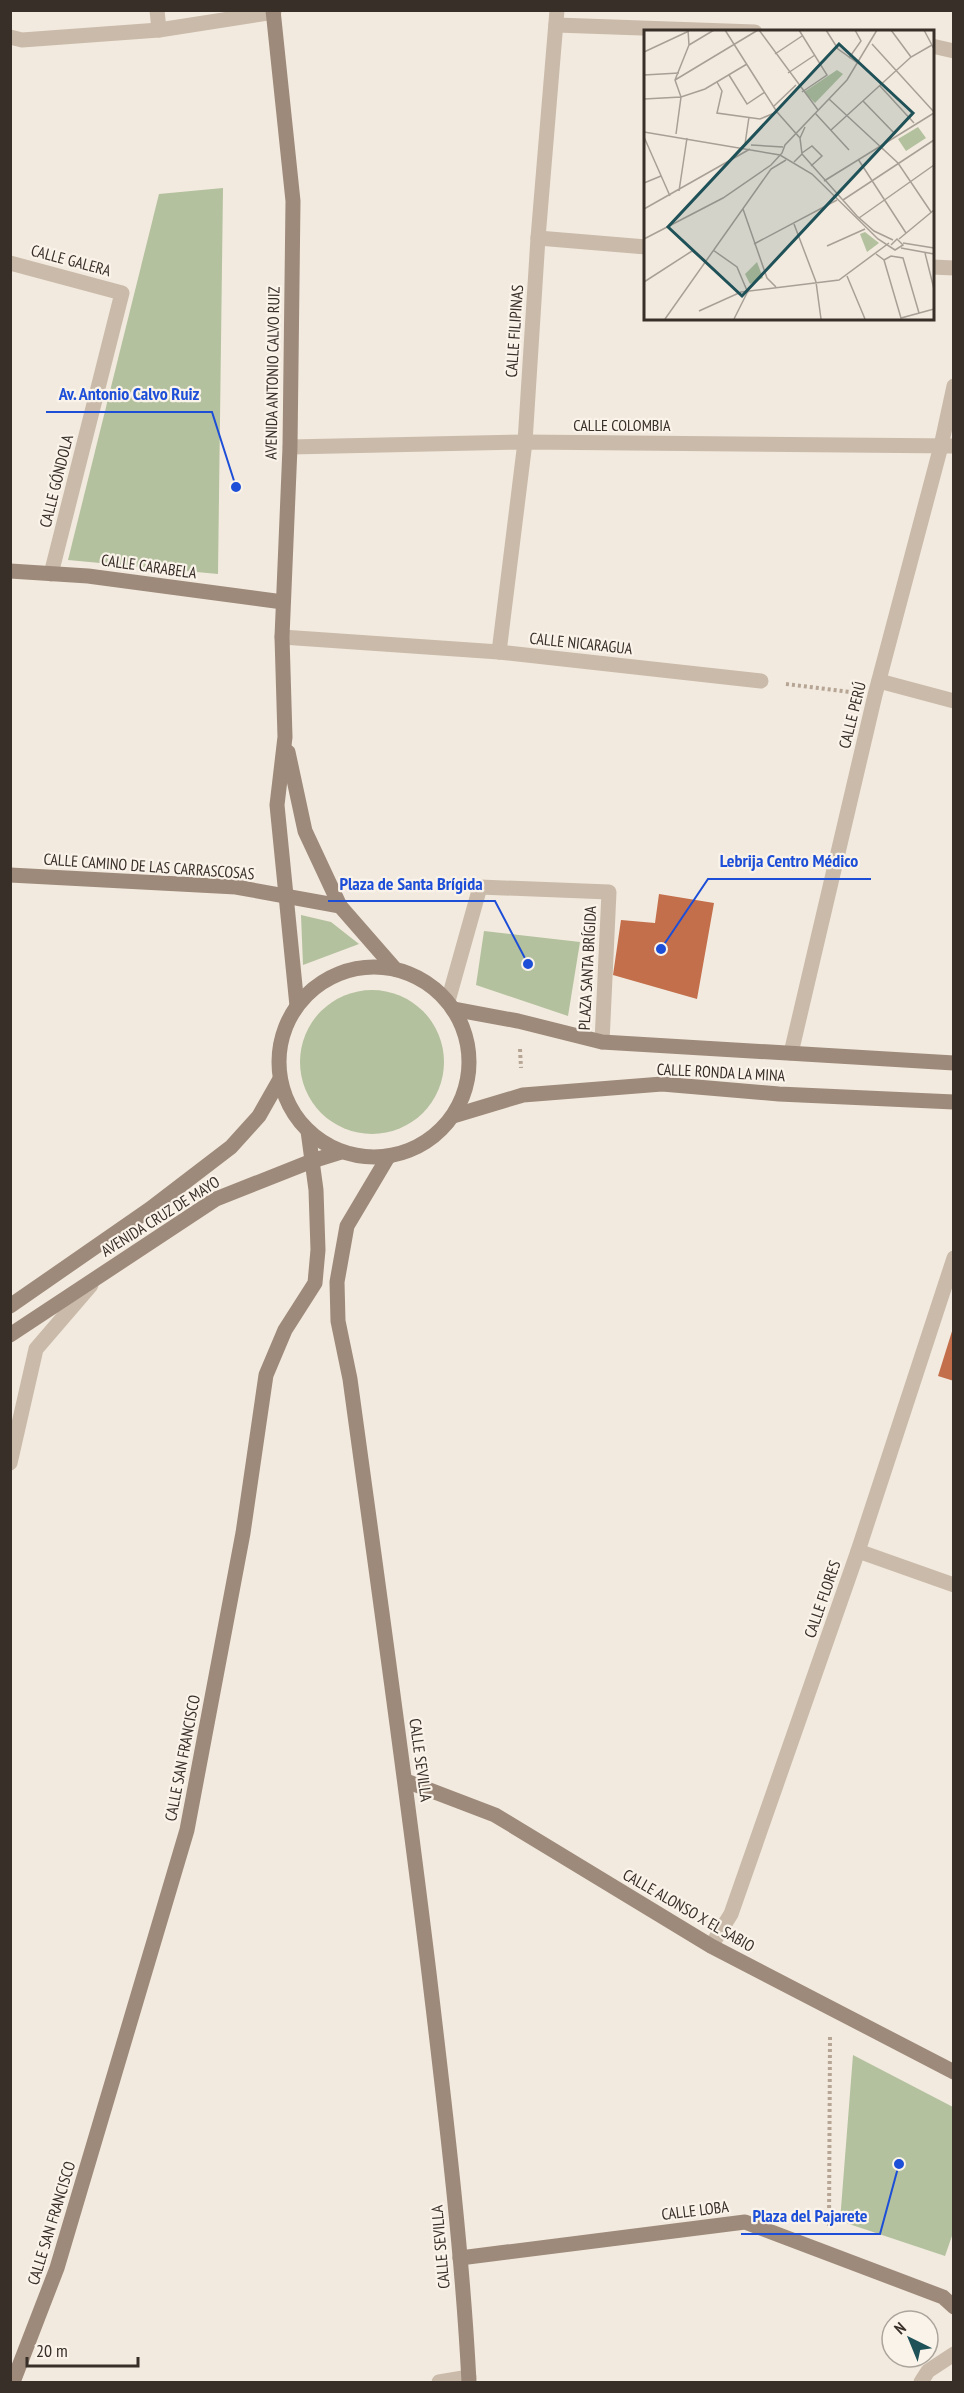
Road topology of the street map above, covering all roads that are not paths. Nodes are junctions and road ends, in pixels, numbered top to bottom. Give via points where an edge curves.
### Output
1 (157, 10) edge
2 (273, 11) edge
3 (557, 18) edge
4 (159, 30) junction
5 (727, 30) edge
6 (10, 37) edge
7 (934, 46) edge
8 (954, 51) edge
9 (538, 238) junction
10 (644, 247) edge
11 (10, 263) edge
12 (934, 267) edge
13 (954, 268) edge
14 (122, 292) joint
15 (954, 386) edge
16 (525, 442) junction
17 (947, 446) edge
18 (290, 447) junction
19 (10, 571) edge
20 (51, 574) junction
21 (283, 602) junction
22 (282, 638) junction
23 (499, 652) junction
24 (761, 681) road end
25 (877, 688) junction
26 (954, 701) edge
27 (285, 737) junction
28 (11, 876) edge
29 (285, 895) junction
30 (340, 906) junction
31 (394, 969) junction
32 (451, 1005) junction
33 (297, 1006) junction
34 (602, 1042) junction
35 (791, 1053) junction
36 (954, 1063) edge
37 (280, 1079) junction
38 (954, 1102) edge
39 (453, 1116) junction
40 (308, 1131) junction
41 (341, 1152) junction
42 (388, 1156) junction
43 (312, 1161) junction
44 (954, 1258) edge
45 (98, 1275) junction
46 (10, 1306) edge
47 (10, 1335) edge
48 (10, 1463) edge
49 (858, 1551) junction
50 (954, 1585) edge
51 (406, 1781) junction
52 (711, 1946) junction
53 (954, 2072) edge
54 (460, 2259) junction
55 (954, 2307) edge
56 (954, 2354) edge
57 (469, 2380) edge
58 (14, 2382) edge
59 (439, 2382) edge
60 (921, 2382) edge

1 - 4 street
2 - 4 street
2 - 18 street, AVENIDA ANTONIO CALVO RUIZ via 293,201
3 - 5 street
3 - 9 street, CALLE FILIPINAS
4 - 6 street via 22,40
7 - 8 street
9 - 10 street
9 - 16 street, CALLE FILIPINAS
11 - 14 street, CALLE GALERA
12 - 13 street
14 - 20 street, CALLE GÓNDOLA
15 - 17 street, CALLE PERÚ
16 - 17 street, CALLE COLOMBIA
16 - 18 street, CALLE COLOMBIA
16 - 23 street, CALLE FILIPINAS
17 - 25 street, CALLE PERÚ
18 - 21 street, AVENIDA ANTONIO CALVO RUIZ
19 - 20 street, CALLE CARABELA
20 - 21 street, CALLE CARABELA
21 - 22 street, AVENIDA ANTONIO CALVO RUIZ
22 - 23 street, CALLE NICARAGUA
22 - 27 street, AVENIDA ANTONIO CALVO RUIZ
23 - 24 street, CALLE NICARAGUA
25 - 26 street
25 - 35 street, CALLE PERÚ
27 - 29 street, AVENIDA ANTONIO CALVO RUIZ via 277,805
27 - 30 street, AVENIDA ANTONIO CALVO RUIZ via 305,831
28 - 29 street, CALLE CAMINO DE LAS CARRASCOSAS via 236,886
29 - 30 street
29 - 33 street, AVENIDA ANTONIO CALVO RUIZ
30 - 31 street, AVENIDA ANTONIO CALVO RUIZ
31 - 32 street via 432,986
31 - 33 street via 367,967 340,973 316,986
32 - 34 street, CALLE RONDA LA MINA
32 - 34 street, PLAZA SANTA BRÍGIDA via 480,887 609,892
32 - 39 street via 466,1034 470,1062 465,1090
33 - 37 street via 285,1028 279,1054
34 - 35 street, CALLE RONDA LA MINA
35 - 36 street, CALLE RONDA LA MINA
37 - 40 street via 290,1107
37 - 46 street, AVENIDA CRUZ DE MAYO via 259,1116 231,1147 150,1209
38 - 39 street, CALLE RONDA LA MINA via 662,1084 523,1095
39 - 42 street via 435,1135 412,1149
40 - 41 street
40 - 43 street, CALLE SAN FRANCISCO
41 - 42 street via 364,1157
41 - 43 street, AVENIDA CRUZ DE MAYO
42 - 51 street, CALLE SEVILLA via 347,1226 336,1282 338,1320 350,1379
43 - 45 street, AVENIDA CRUZ DE MAYO via 216,1199
43 - 58 street, CALLE SAN FRANCISCO via 317,1226 315,1283 285,1330 266,1375 243,1533 187,1830 57,2268
44 - 49 street, CALLE FLORES
45 - 47 street, AVENIDA CRUZ DE MAYO
45 - 48 street via 36,1349
49 - 50 street
49 - 52 street, CALLE FLORES via 731,1914
51 - 52 street, CALLE ALONSO X EL SABIO via 495,1815
51 - 54 street, CALLE SEVILLA
52 - 53 street, CALLE ALONSO X EL SABIO
54 - 55 street, CALLE LOBA via 745,2222 943,2297
54 - 57 street, CALLE SEVILLA
56 - 60 street via 928,2371
57 - 59 street

